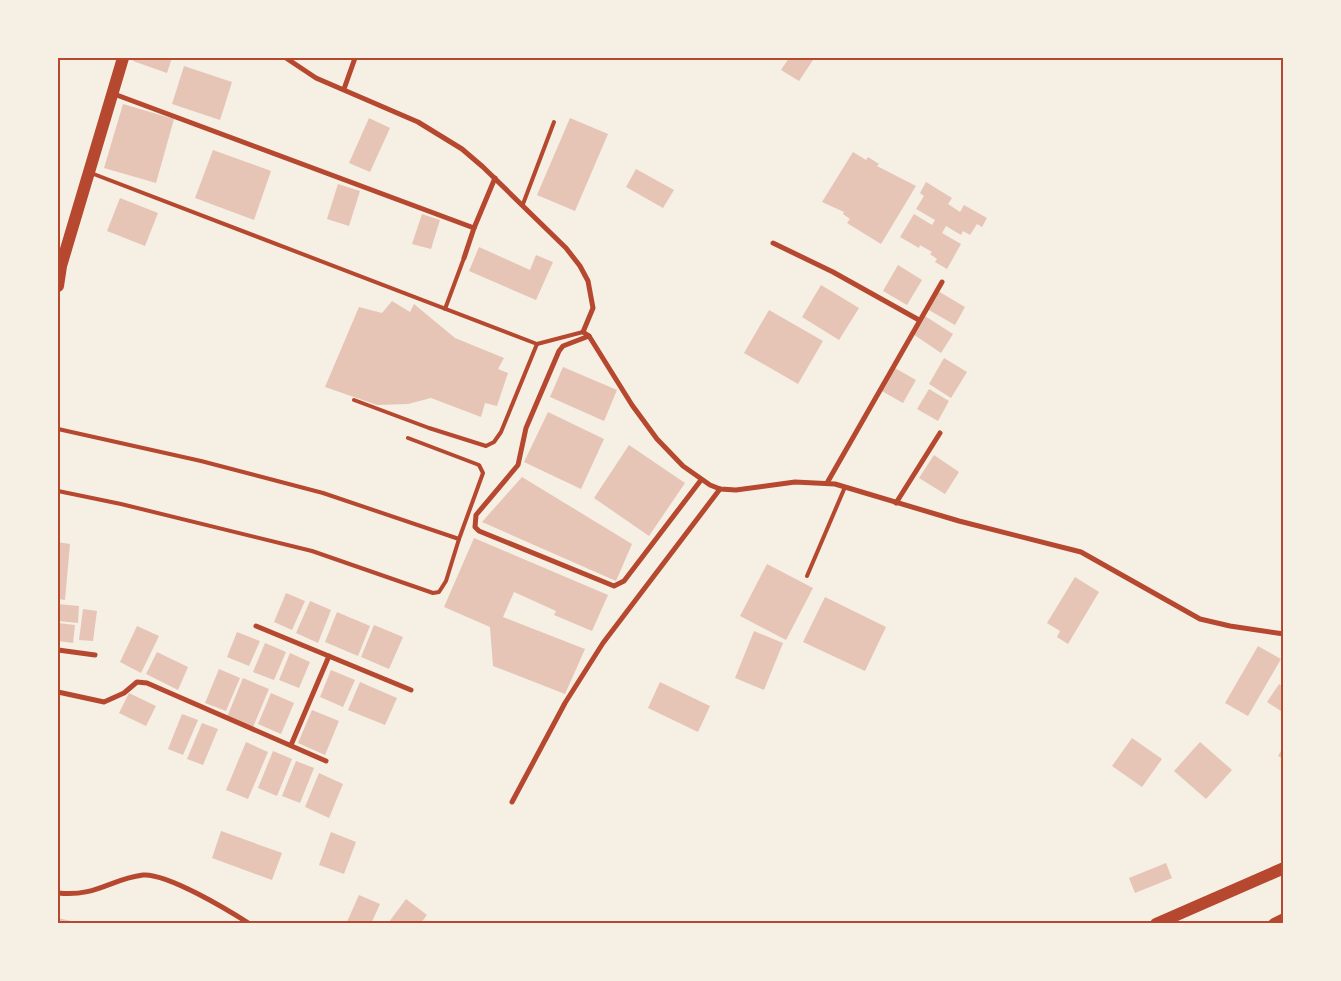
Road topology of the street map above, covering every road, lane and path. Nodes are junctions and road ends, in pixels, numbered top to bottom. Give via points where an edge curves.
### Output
1 (123, 58) edge
2 (286, 58) edge
3 (355, 58) edge
4 (344, 89) junction
5 (113, 94) junction
6 (554, 122) dead end
7 (89, 172) junction
8 (495, 178) junction
9 (523, 204) junction
10 (474, 228) junction
11 (773, 243) dead end
12 (464, 258) joint
13 (942, 282) dead end
14 (58, 286) edge
15 (445, 309) junction
16 (919, 320) junction
17 (583, 332) junction
18 (589, 336) junction
19 (537, 344) junction
20 (354, 400) dead end
21 (58, 429) edge
22 (940, 433) dead end
23 (408, 438) dead end
24 (701, 480) junction
25 (827, 483) junction
26 (845, 488) junction
27 (720, 490) junction
28 (58, 491) edge
29 (896, 503) junction
30 (459, 539) junction
31 (807, 576) dead end
32 (256, 626) dead end
33 (1284, 634) edge
34 (58, 650) edge
35 (95, 655) dead end
36 (329, 656) junction
37 (412, 690) dead end
38 (58, 692) edge
39 (291, 745) junction
40 (326, 762) dead end
41 (512, 802) dead end
42 (1284, 868) edge
43 (58, 893) edge
44 (1284, 919) edge
45 (250, 924) edge
46 (1156, 924) edge
47 (1274, 924) edge

1 - 5 main road
2 - 4 street via 316,78
3 - 4 street
4 - 8 street via 432,130 462,149
5 - 7 main road
5 - 10 street
6 - 9 lane
7 - 14 main road
7 - 15 lane
8 - 9 street
8 - 10 street
9 - 17 street via 566,248 586,275 594,308
10 - 12 street
11 - 16 street
12 - 15 lane
13 - 16 street
15 - 19 lane
16 - 25 street
17 - 18 street
17 - 19 lane
18 - 24 street via 657,439 682,466
18 - 24 street via 563,346 559,351 526,428 522,459 476,515 479,531 614,586 624,581
19 - 20 lane via 501,432 494,442 486,446
21 - 30 lane via 323,493
22 - 29 street
23 - 30 lane via 482,468
24 - 27 street
25 - 26 street
25 - 27 street via 795,482
26 - 29 street
26 - 31 lane
27 - 41 street via 603,643
28 - 30 lane via 312,551 433,593 439,592 446,581
29 - 33 street via 1081,552 1200,619
32 - 36 street
34 - 35 street
36 - 37 street
36 - 39 street
38 - 39 street via 104,702 124,693 136,682 147,683
39 - 40 street
42 - 46 main road
43 - 45 street via 88,893 141,875 151,875 173,882
44 - 47 main road

